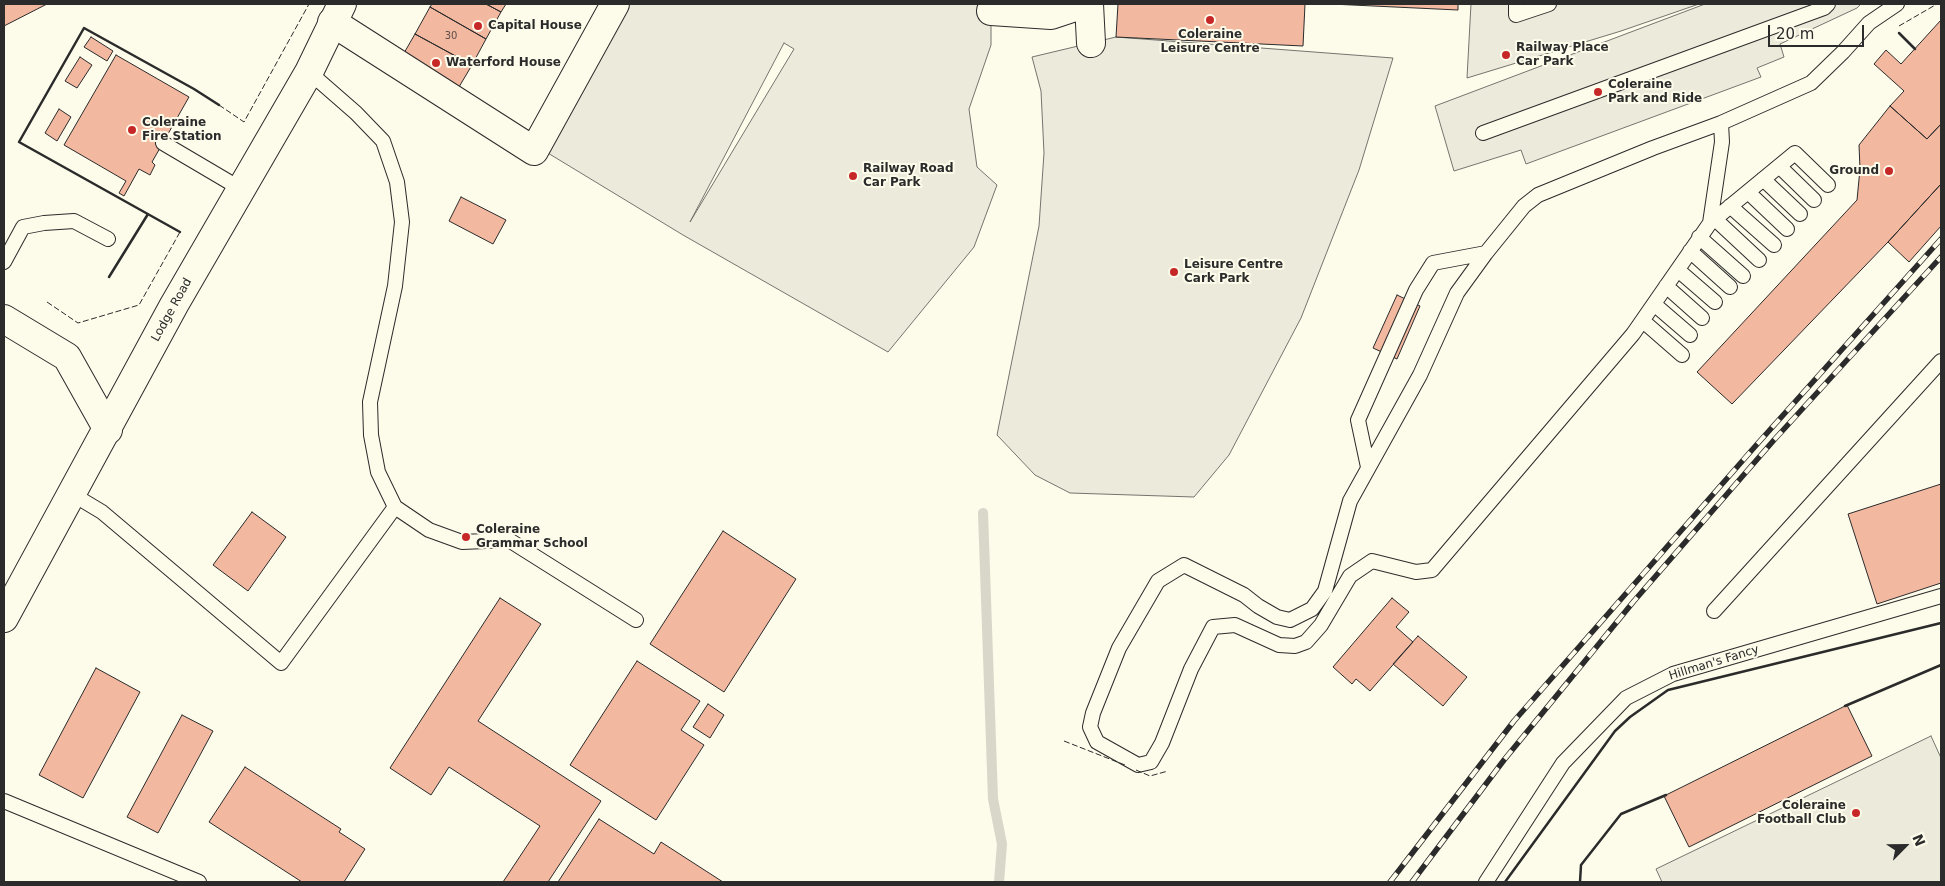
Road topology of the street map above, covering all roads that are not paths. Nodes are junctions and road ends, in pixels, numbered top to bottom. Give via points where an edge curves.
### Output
1 (615, 4) edge
2 (1084, 4) edge
3 (1089, 4) edge
4 (1516, 4) edge
5 (1549, 4) edge
6 (1828, 4) edge
7 (1897, 4) edge
8 (991, 11) dead end
9 (334, 12) edge
10 (1091, 43) dead end
11 (309, 72) junction
12 (1721, 123) junction
13 (1484, 133) dead end
14 (163, 143) dead end
15 (1779, 166) junction
16 (1763, 179) junction
17 (1828, 184) dead end
18 (241, 189) junction
19 (1748, 192) junction
20 (1814, 200) dead end
21 (1730, 206) junction
22 (1800, 214) dead end
23 (1713, 221) junction
24 (1787, 229) dead end
25 (1699, 238) junction
26 (108, 239) dead end
27 (1774, 245) dead end
28 (1690, 251) junction
29 (1486, 252) junction
30 (1759, 260) dead end
31 (4, 262) edge
32 (1678, 270) junction
33 (1743, 276) dead end
34 (1666, 286) junction
35 (1730, 287) dead end
36 (1715, 302) dead end
37 (1654, 304) junction
38 (1702, 318) dead end
39 (4, 319) edge
40 (1643, 321) junction
41 (1690, 335) dead end
42 (1682, 356) dead end
43 (1941, 361) edge
44 (108, 430) junction
45 (1368, 468) junction
46 (72, 494) junction
47 (395, 507) junction
48 (1941, 596) edge
49 (1714, 611) dead end
50 (4, 618) edge
51 (636, 620) dead end
52 (4, 801) edge
53 (199, 882) edge
54 (1486, 882) edge

1 - 9 street via 534,151
2 - 8 street via 1051,15
3 - 10 street
4 - 5 lane via 1516,15
6 - 13 lane
7 - 12 lane via 1869,23 1811,83
9 - 11 street, Lodge Road
11 - 18 street, Lodge Road
11 - 47 lane via 356,112 383,141 397,182 402,222 395,286 370,402 371,435 378,472
12 - 23 lane via 1722,142
12 - 29 lane via 1538,195 1524,206
14 - 18 lane
15 - 16 lane
15 - 17 lane via 1796,153
15 - 20 lane
16 - 19 lane
16 - 22 lane
18 - 44 street, Lodge Road via 174,305
19 - 21 lane
19 - 24 lane
21 - 23 lane
21 - 27 lane
23 - 25 lane
23 - 30 lane
25 - 28 lane
25 - 33 lane
26 - 31 lane via 74,221 23,227
28 - 32 lane
28 - 35 lane
29 - 45 lane via 1457,293 1420,376
29 - 45 lane via 1433,263 1416,290 1358,420
32 - 34 lane
32 - 36 lane
34 - 37 lane
34 - 38 lane
37 - 40 lane
37 - 41 lane
39 - 44 street via 68,357
40 - 42 lane
40 - 45 lane via 1432,570 1416,572 1372,560 1350,576 1321,625 1306,642 1295,646 1280,645 1235,625 1213,627 1151,762 1138,765 1097,742 1090,727 1093,713 1120,648 1158,581 1184,565 1244,595 1277,617 1290,620 1306,613 1325,592 1350,500
43 - 49 lane
44 - 46 street, Lodge Road
46 - 47 lane via 102,512 281,663
46 - 50 street, Lodge Road
47 - 51 lane via 429,530 462,542 509,540
48 - 54 lane, Hillman's Fancy via 1674,674 1626,698 1563,763
52 - 53 lane

